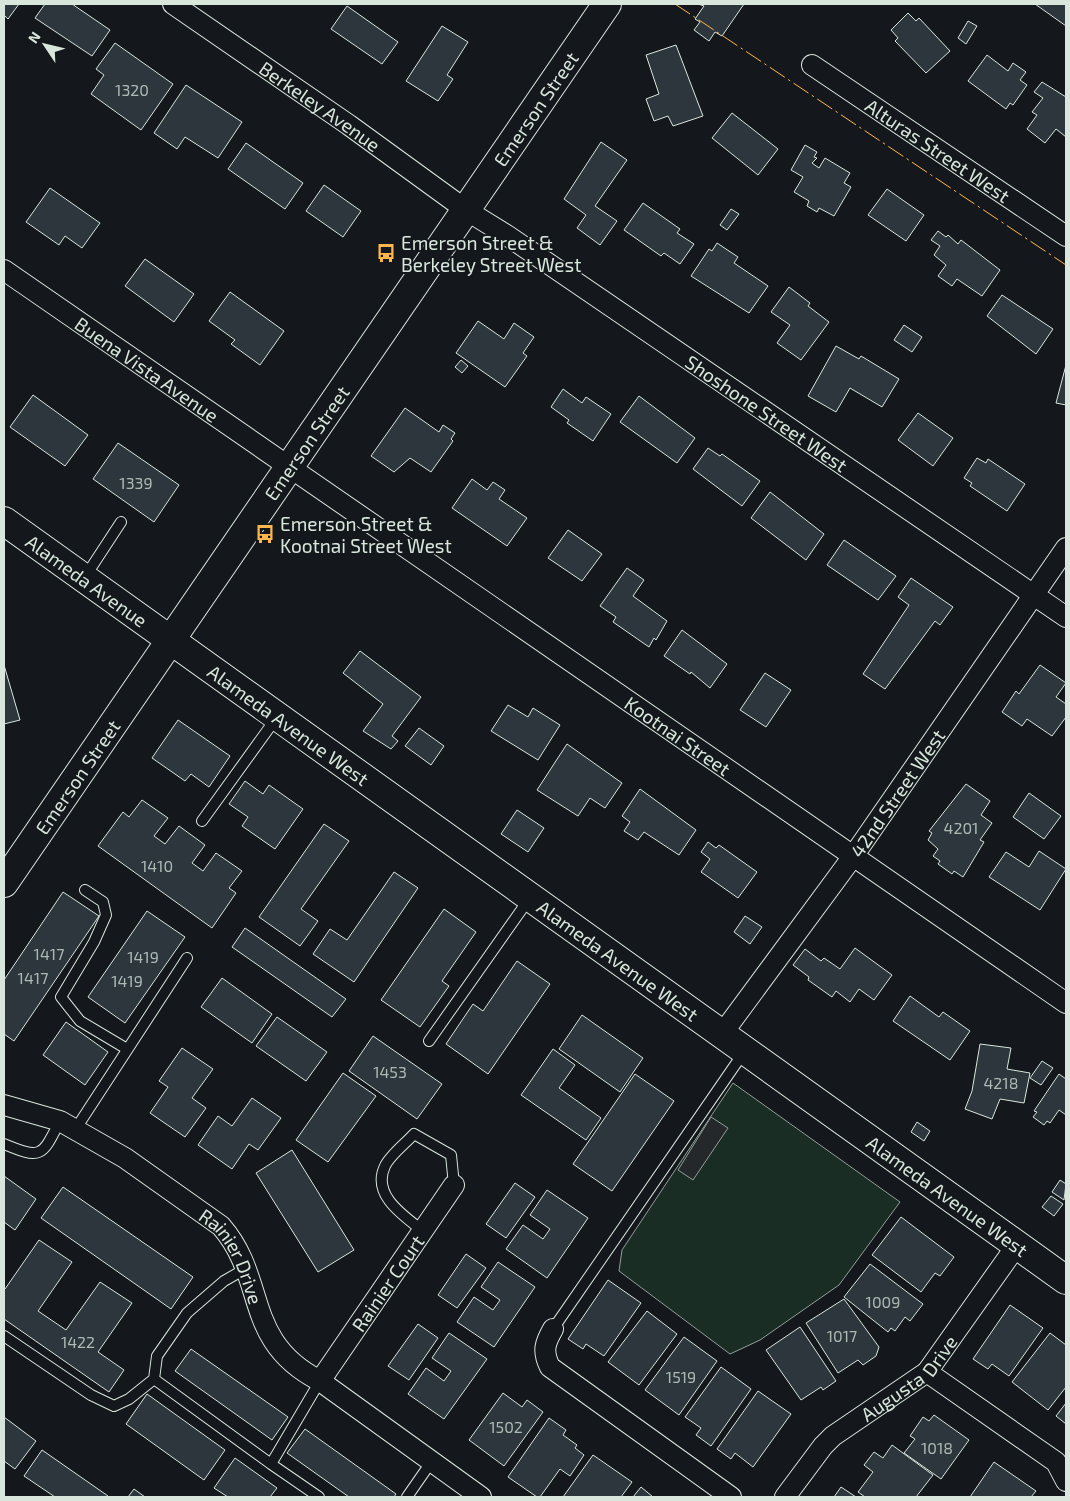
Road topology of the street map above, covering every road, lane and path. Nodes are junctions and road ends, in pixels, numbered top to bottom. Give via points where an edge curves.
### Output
1 (173, 4) edge
2 (607, 4) edge
3 (812, 65) dead end
4 (466, 210) junction
5 (1066, 236) edge
6 (4, 270) edge
7 (290, 466) junction
8 (4, 521) edge
9 (121, 522) dead end
10 (1066, 548) edge
11 (84, 578) junction
12 (1034, 595) junction
13 (1066, 618) edge
14 (170, 640) junction
15 (277, 716) junction
16 (202, 821) dead end
17 (854, 854) junction
18 (4, 883) edge
19 (85, 890) dead end
20 (530, 897) junction
21 (187, 958) dead end
22 (1066, 1003) edge
23 (722, 1034) junction
24 (429, 1041) dead end
25 (127, 1049) junction
26 (745, 1050) junction
27 (4, 1105) edge
28 (67, 1125) junction
29 (4, 1144) edge
30 (454, 1185) joint
31 (423, 1231) junction
32 (1017, 1245) junction
33 (245, 1269) junction
34 (1066, 1280) edge
35 (553, 1329) joint
36 (4, 1336) edge
37 (927, 1372) junction
38 (154, 1379) junction
39 (320, 1381) junction
40 (426, 1457) junction
41 (271, 1464) junction
42 (1066, 1481) edge
43 (319, 1497) edge
44 (407, 1497) edge
45 (481, 1497) edge
46 (731, 1497) edge
47 (785, 1497) edge

1 - 4 street, Berkeley Avenue
2 - 4 street, Emerson Street
3 - 5 street, Alturas Street West
4 - 7 street, Emerson Street
4 - 12 street, Shoshone Street West
6 - 7 street, Buena Vista Avenue
7 - 14 street, Emerson Street
7 - 17 street, Kootnai Street
8 - 11 street, Alameda Avenue
9 - 11 lane
10 - 12 street, 42nd Street West
11 - 14 street, Alameda Avenue
12 - 13 street, Shoshone Street West
12 - 17 street, 42nd Street West
14 - 15 street, Alameda Avenue West
14 - 18 street, Emerson Street
15 - 16 lane
15 - 20 street, Alameda Avenue West
17 - 22 street, Kootnai Street
17 - 23 street, 42nd Street West
19 - 25 lane via 103,902 106,915 61,997 80,1021
20 - 23 street, Alameda Avenue West
20 - 24 lane
21 - 25 lane
23 - 26 street, Alameda Avenue West
25 - 28 lane
26 - 32 street, Alameda Avenue West
26 - 35 lane
27 - 28 street, Rainier Drive
28 - 29 lane via 44,1150 36,1154
28 - 33 street, Rainier Drive via 125,1158 221,1226 234,1240
30 - 31 street, Rainier Court
30 - 31 lane via 450,1155 414,1134 385,1166 381,1184 392,1207
31 - 39 street, Rainier Court
32 - 34 street, Alameda Avenue West
32 - 37 street, Augusta Drive
33 - 38 lane via 224,1281 187,1313 157,1356
33 - 39 street, Rainier Drive via 264,1327 274,1342 295,1366
35 - 46 street via 544,1352 550,1367
36 - 38 lane via 91,1396 114,1406
37 - 42 street via 1056,1462
37 - 47 street, Augusta Drive via 833,1436
38 - 41 lane
39 - 40 street, Rainier Drive
39 - 41 lane
40 - 44 lane
40 - 45 street, Rainier Drive
41 - 43 lane

